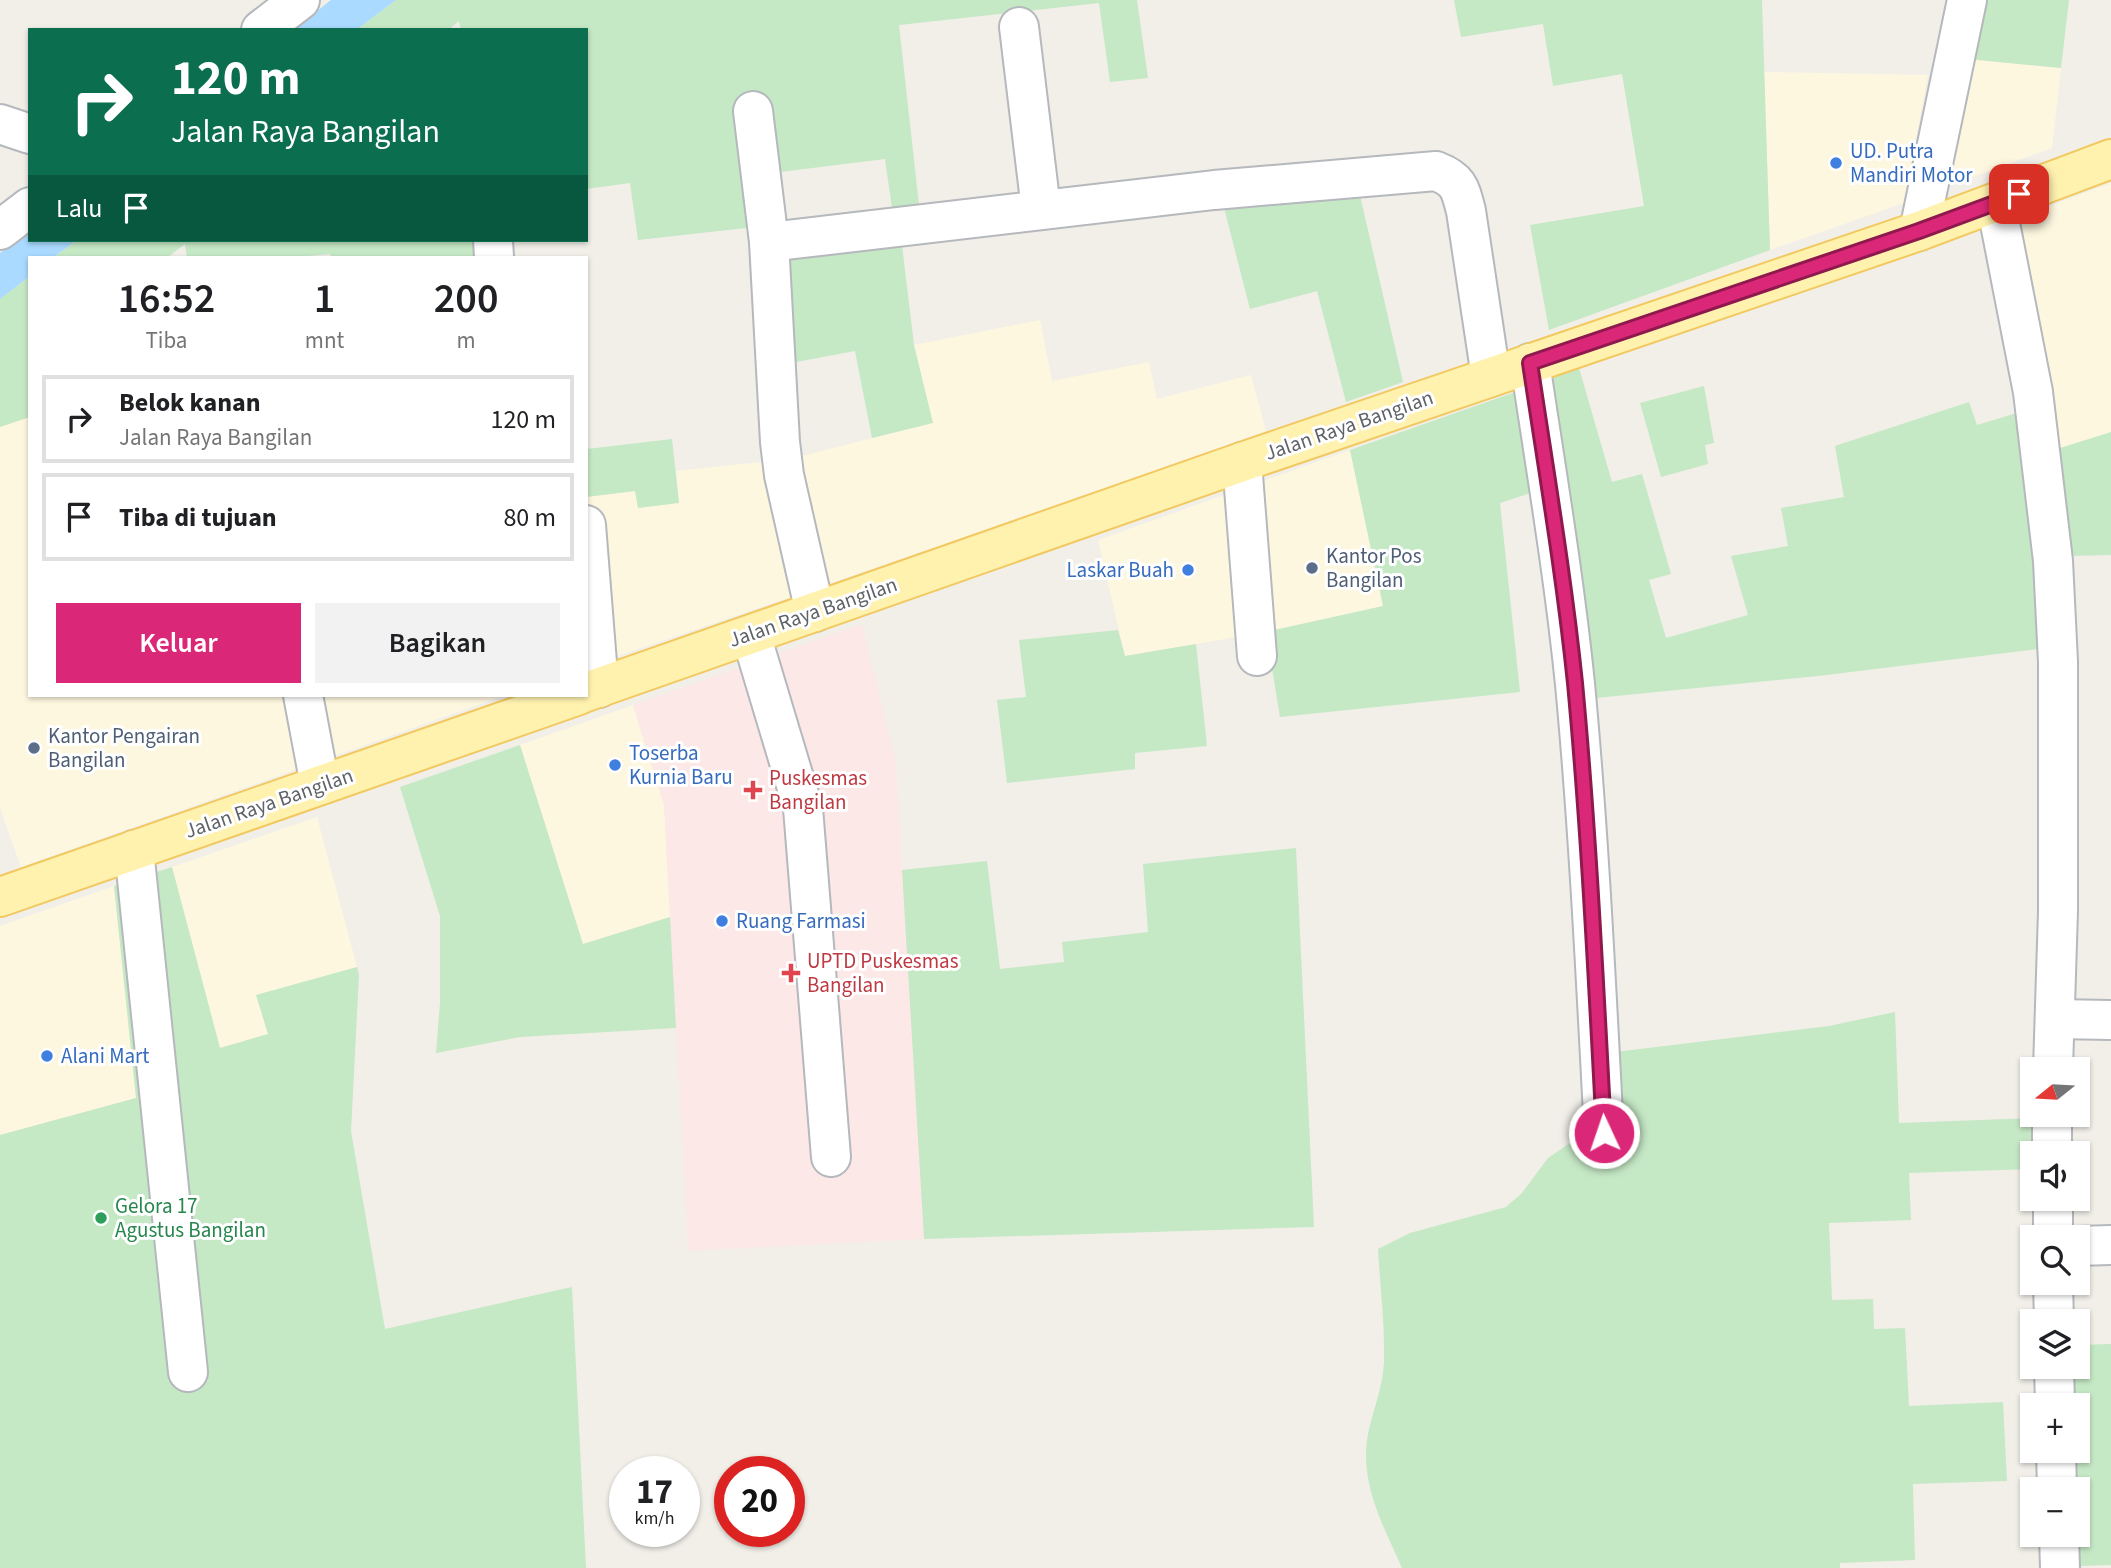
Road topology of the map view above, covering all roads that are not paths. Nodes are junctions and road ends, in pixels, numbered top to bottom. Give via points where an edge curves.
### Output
1 (300, 0) edge
2 (1967, 0) edge
3 (1018, 27) dead end
4 (264, 28) edge
5 (753, 111) dead end
6 (0, 124) edge
7 (28, 133) edge
8 (2111, 159) edge
9 (1996, 203) junction
10 (28, 209) edge
11 (1041, 209) junction
12 (0, 230) edge
13 (1919, 231) junction
14 (769, 242) junction
15 (1530, 363) junction
16 (1491, 377) junction
17 (1242, 462) junction
18 (815, 612) junction
19 (751, 635) junction
20 (1257, 656) dead end
21 (588, 692) edge
22 (303, 697) edge
23 (574, 697) edge
24 (320, 785) junction
25 (134, 850) junction
26 (0, 897) edge
27 (2055, 1020) junction
28 (2111, 1020) edge
29 (2053, 1057) edge
30 (1604, 1133) dead end
31 (831, 1157) dead end
32 (2111, 1245) edge
33 (2090, 1246) edge
34 (188, 1372) dead end
35 (2059, 1547) edge
36 (2060, 1568) edge

1 - 4 street
2 - 13 street
3 - 11 street
5 - 14 street
6 - 7 street
8 - 9 main road, Jalan Raya Bangilan
9 - 13 main road, Jalan Raya Bangilan
9 - 27 street via 2033,393 2053,561 2058,662
10 - 12 street
11 - 14 street
11 - 16 street via 1403,173 1444,174 1460,188 1466,211
13 - 15 main road, Jalan Raya Bangilan
14 - 18 street via 783,464
15 - 16 main road, Jalan Raya Bangilan
15 - 30 street via 1575,683
16 - 17 main road, Jalan Raya Bangilan
17 - 18 main road, Jalan Raya Bangilan
17 - 20 street
18 - 19 main road, Jalan Raya Bangilan
19 - 21 main road, Jalan Raya Bangilan
19 - 31 street via 803,808
22 - 24 street
23 - 24 main road, Jalan Raya Bangilan
24 - 25 main road, Jalan Raya Bangilan
25 - 26 main road, Jalan Raya Bangilan
25 - 34 street
27 - 28 street
27 - 29 street
32 - 33 street
35 - 36 street

